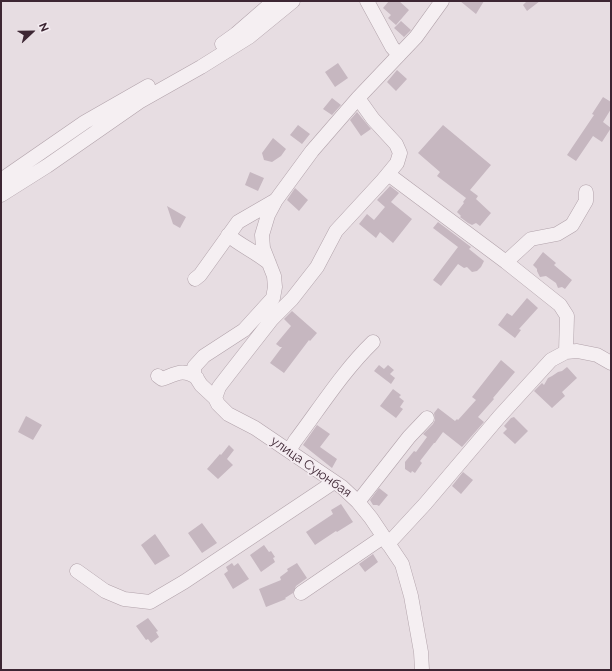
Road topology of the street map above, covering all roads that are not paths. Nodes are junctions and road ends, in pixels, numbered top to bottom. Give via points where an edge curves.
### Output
1 (274, 1) edge
2 (293, 1) edge
3 (367, 1) edge
4 (442, 1) edge
5 (399, 55) junction
6 (358, 98) junction
7 (388, 174) junction
8 (1, 180) edge
9 (586, 192) dead end
10 (1, 195) edge
11 (276, 200) junction
12 (228, 235) junction
13 (506, 262) junction
14 (269, 263) junction
15 (195, 279) dead end
16 (373, 342) dead end
17 (566, 352) junction
18 (611, 363) edge
19 (158, 376) dead end
20 (197, 378) junction
21 (215, 398) junction
22 (427, 418) dead end
23 (289, 451) junction
24 (334, 482) junction
25 (358, 502) junction
26 (385, 540) junction
27 (77, 570) dead end
28 (301, 593) dead end
29 (422, 670) edge

1 - 8 street via 236,34 214,49 85,122
2 - 10 street via 249,37 139,102
3 - 5 street
4 - 5 street via 416,37
5 - 6 street
6 - 7 street via 396,144 400,153 397,163
6 - 11 street via 312,151
7 - 13 street
7 - 21 street via 336,231 317,267 226,378
9 - 13 street via 586,201 572,225 557,234 531,239
11 - 12 street via 238,222
11 - 14 street via 262,235 263,248
12 - 14 street via 258,253
12 - 15 street
13 - 17 street via 560,305 567,316
14 - 20 street via 274,276 274,298 244,330 198,361 194,367
16 - 23 street via 345,374
17 - 18 street via 577,351 597,355
17 - 26 street via 550,360 425,504
19 - 20 street via 162,379 182,372
20 - 21 street
21 - 23 street, улица Суюнбая via 228,414 255,428
22 - 25 street
23 - 24 street, улица Суюнбая
24 - 25 street, улица Суюнбая
24 - 27 street via 150,602 118,597
25 - 26 street, улица Суюнбая
26 - 28 street
26 - 29 street, улица Суюнбая via 402,564 411,596

